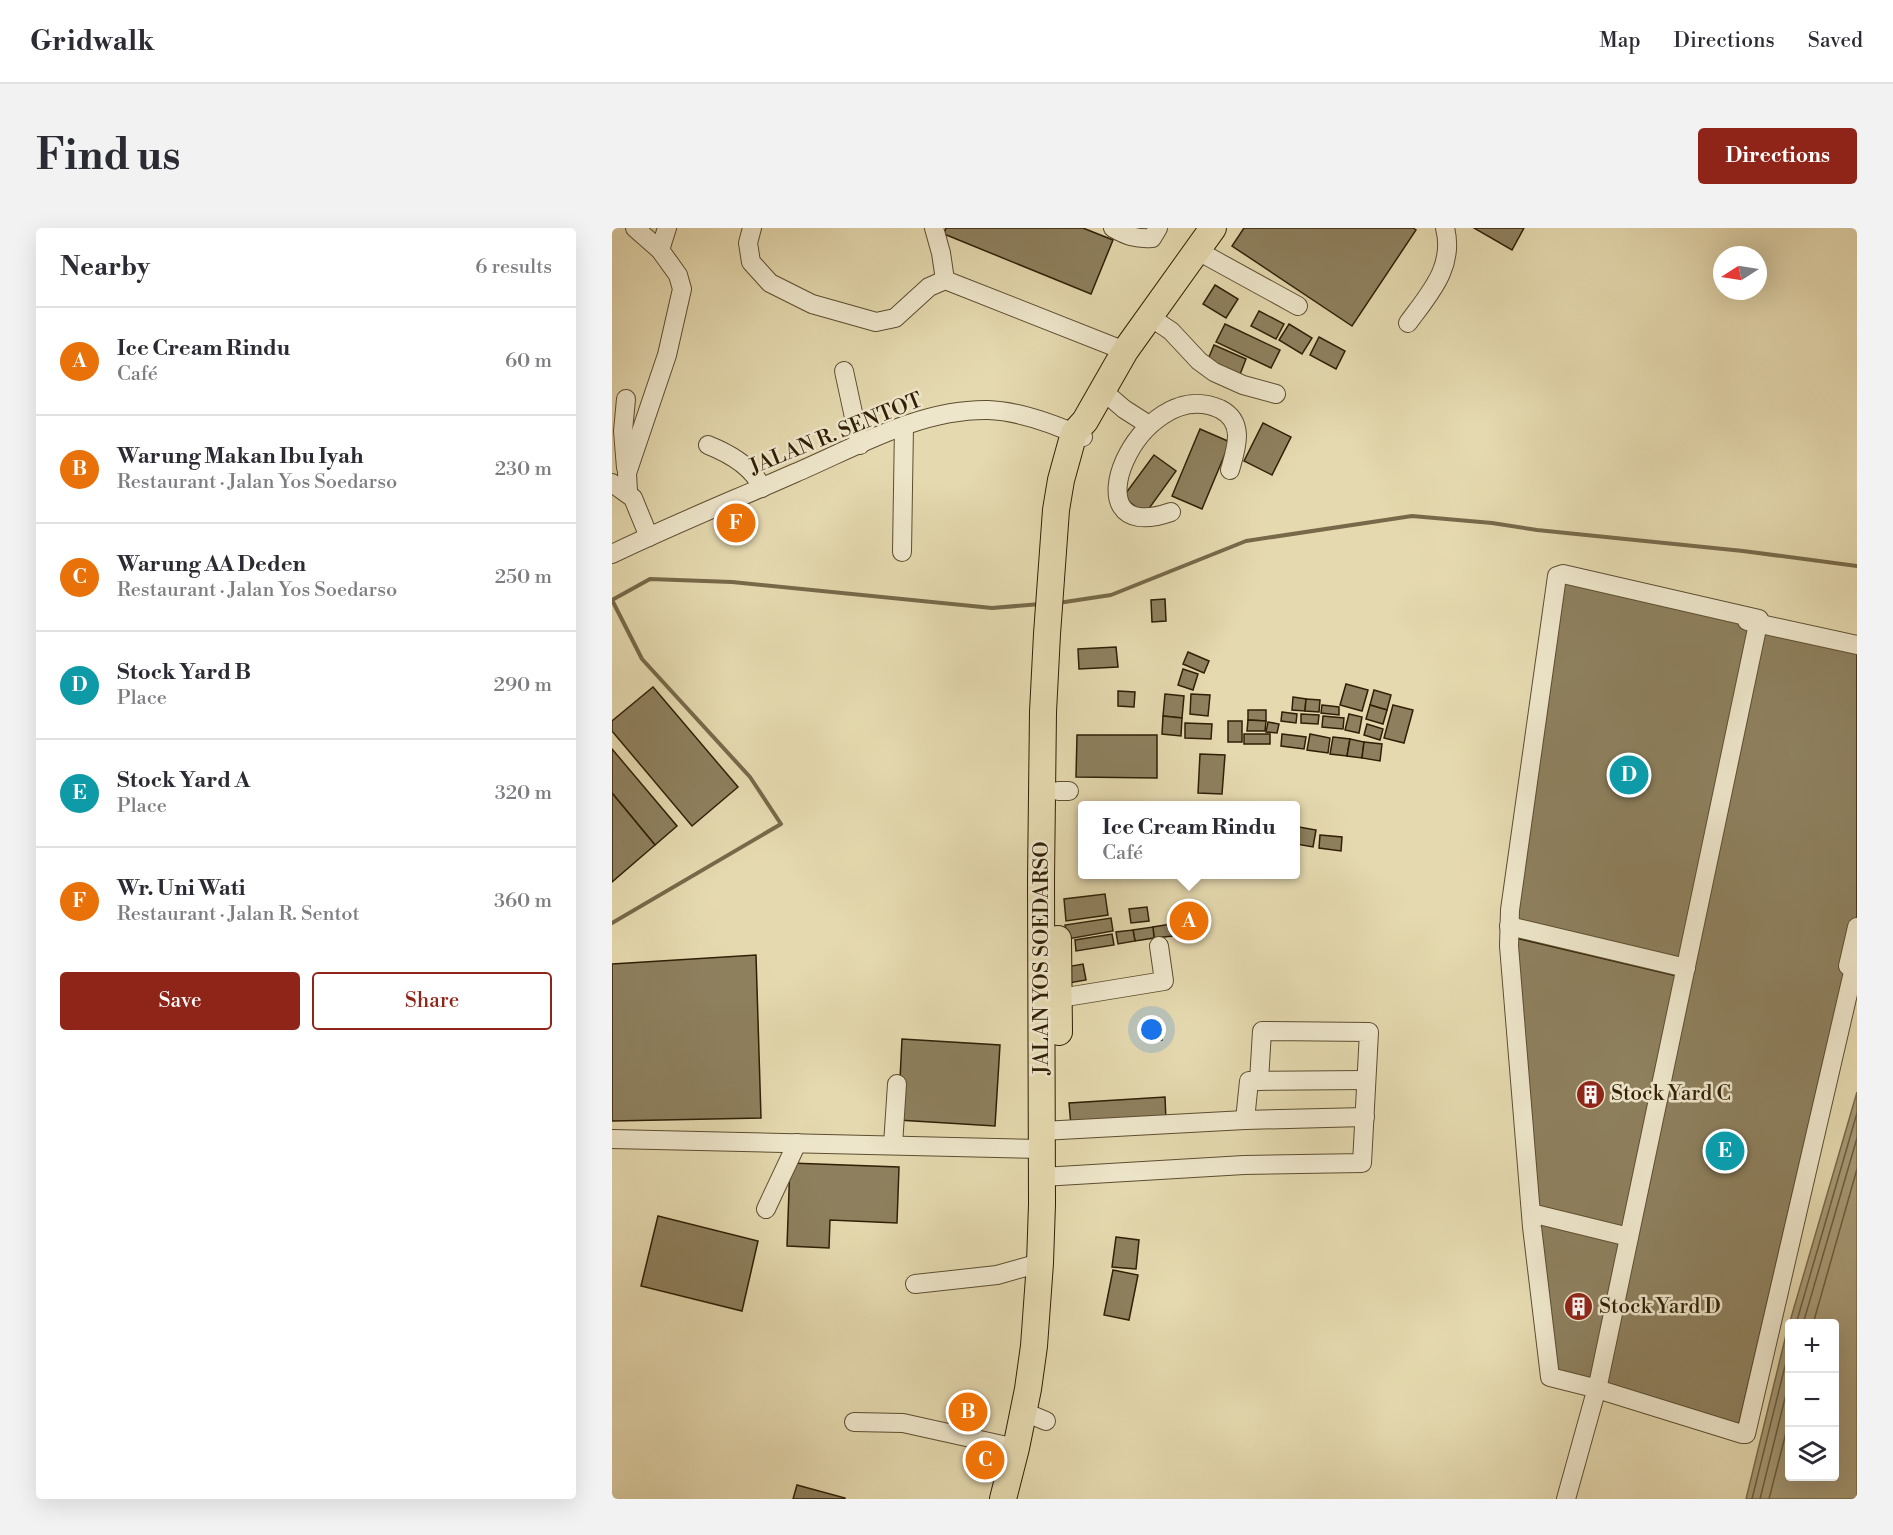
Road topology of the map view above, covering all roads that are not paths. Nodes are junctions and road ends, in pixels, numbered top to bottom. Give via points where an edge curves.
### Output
1 (636, 228) edge
2 (667, 228) edge
3 (752, 228) edge
4 (934, 228) edge
5 (1113, 228) edge
6 (1158, 228) edge
7 (1213, 228) edge
8 (1445, 228) edge
9 (660, 250) junction
10 (1198, 251) junction
11 (945, 280) junction
12 (1298, 306) dead end
13 (1150, 317) junction
14 (1408, 323) dead end
15 (1125, 351) junction
16 (844, 371) dead end
17 (1102, 390) junction
18 (1276, 394) dead end
19 (626, 399) dead end
20 (1149, 425) junction
21 (904, 426) junction
22 (1082, 431) junction
23 (708, 445) dead end
24 (860, 445) junction
25 (1230, 470) dead end
26 (620, 478) edge
27 (762, 488) junction
28 (1171, 512) dead end
29 (649, 537) junction
30 (902, 552) dead end
31 (612, 554) edge
32 (1757, 621) junction
33 (1054, 634) junction
34 (1857, 643) edge
35 (1049, 879) junction
36 (1857, 927) edge
37 (1513, 929) junction
38 (1160, 946) dead end
39 (1857, 955) edge
40 (1684, 970) junction
41 (1051, 999) junction
42 (1366, 1080) junction
43 (1259, 1081) junction
44 (897, 1084) dead end
45 (1365, 1117) junction
46 (1245, 1120) junction
47 (1048, 1137) junction
48 (612, 1139) edge
49 (797, 1143) junction
50 (893, 1145) junction
51 (1051, 1176) junction
52 (766, 1209) dead end
53 (1534, 1215) junction
54 (1627, 1239) junction
55 (1040, 1263) junction
56 (915, 1284) dead end
57 (1596, 1387) junction
58 (854, 1422) dead end
59 (1016, 1448) junction
60 (1003, 1499) edge
61 (1016, 1499) edge
62 (1565, 1499) edge

1 - 9 street
2 - 9 street
3 - 11 street via 748,243 751,262 770,283 812,304 876,322 895,318 929,286
4 - 11 street
5 - 6 street via 1131,237 1152,238
7 - 10 highway, JALAN YOS SOEDARSO
8 - 14 street via 1447,250 1439,282
9 - 26 street via 678,275 682,290 668,355
10 - 12 street
10 - 13 highway, JALAN YOS SOEDARSO
11 - 15 street
13 - 15 highway, JALAN YOS SOEDARSO
13 - 18 street via 1171,331 1214,372
15 - 17 highway, JALAN YOS SOEDARSO
16 - 24 street
17 - 20 street
17 - 22 highway, JALAN YOS SOEDARSO
19 - 26 street
20 - 25 street via 1183,406 1218,408 1233,419 1237,431
20 - 28 street via 1119,473 1118,498 1126,511 1142,519
21 - 22 street, JALAN R. SENTOT via 945,414 988,410
21 - 24 street, JALAN R. SENTOT
21 - 30 street
22 - 33 highway, JALAN YOS SOEDARSO via 1060,480 1056,510 1060,564
23 - 27 street via 727,453
24 - 27 street, JALAN R. SENTOT
26 - 29 street via 635,500
27 - 29 street, JALAN R. SENTOT
29 - 31 street, JALAN R. SENTOT
32 - 34 street
32 - 37 street via 1566,580 1560,582
32 - 40 street
33 - 35 highway, JALAN YOS SOEDARSO via 1042,736
33 - 35 highway, JALAN YOS SOEDARSO via 1063,791
35 - 41 highway, JALAN YOS SOEDARSO
36 - 57 street via 1740,1426
37 - 40 street
37 - 53 street via 1509,946
38 - 41 street via 1164,981
39 - 57 street via 1748,1431 1742,1434
40 - 54 street
41 - 47 highway, JALAN YOS SOEDARSO
42 - 43 street
42 - 43 street via 1369,1032 1262,1031
42 - 45 street
43 - 46 street via 1248,1080
44 - 50 street
45 - 46 street
45 - 51 street via 1362,1164
46 - 47 street
47 - 50 street
47 - 51 highway, JALAN YOS SOEDARSO
48 - 49 street
49 - 50 street
49 - 52 street
51 - 55 highway, JALAN YOS SOEDARSO
51 - 61 highway, JALAN YOS SOEDARSO via 1057,1263 1052,1316 1040,1419
53 - 54 street
53 - 57 street via 1550,1377
54 - 57 street
55 - 56 street via 997,1275
55 - 59 highway, JALAN YOS SOEDARSO via 1034,1347
57 - 62 street
58 - 59 street via 903,1423
59 - 60 highway, JALAN YOS SOEDARSO

